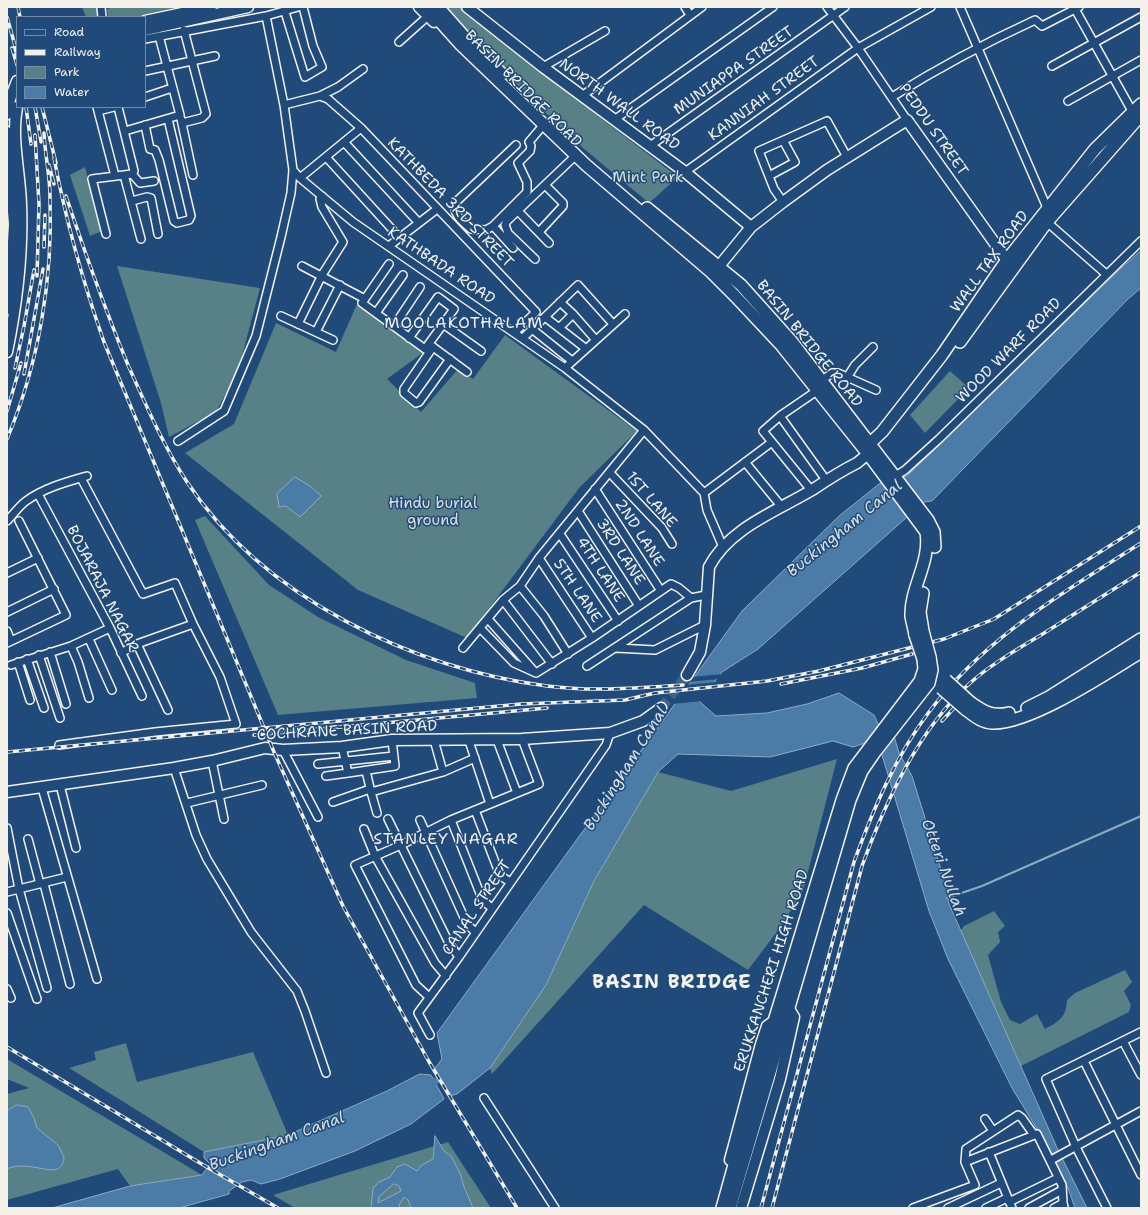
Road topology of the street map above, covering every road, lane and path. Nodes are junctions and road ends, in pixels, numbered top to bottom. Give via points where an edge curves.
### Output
1 (211, 7) edge
2 (248, 7) edge
3 (298, 7) edge
4 (302, 7) edge
5 (419, 7) edge
6 (438, 7) edge
7 (467, 7) edge
8 (685, 7) edge
9 (702, 7) edge
10 (773, 7) edge
11 (827, 7) edge
12 (845, 7) edge
13 (931, 7) edge
14 (960, 7) edge
15 (1077, 8) edge
16 (285, 12) junction
17 (428, 12) edge
18 (690, 15) junction
19 (266, 16) junction
20 (833, 16) junction
21 (1141, 17) edge
22 (146, 21) edge
23 (146, 30) edge
24 (184, 30) junction
25 (606, 31) dead end
26 (159, 36) junction
27 (146, 39) edge
28 (399, 42) dead end
29 (1093, 43) junction
30 (977, 47) junction
31 (858, 48) junction
32 (216, 56) dead end
33 (191, 60) junction
34 (1141, 60) edge
35 (168, 65) junction
36 (1052, 66) dead end
37 (542, 67) junction
38 (363, 69) dead end
39 (146, 72) edge
40 (1112, 76) junction
41 (16, 84) edge
42 (172, 88) junction
43 (320, 96) junction
44 (582, 96) junction
45 (146, 97) edge
46 (892, 97) junction
47 (1068, 101) dead end
48 (1141, 104) edge
49 (284, 105) junction
50 (17, 108) edge
51 (118, 108) edge
52 (98, 109) edge
53 (1136, 113) edge
54 (7, 114) edge
55 (180, 115) junction
56 (168, 119) junction
57 (614, 120) junction
58 (907, 120) junction
59 (182, 123) junction
60 (145, 125) junction
61 (361, 128) junction
62 (540, 129) junction
63 (125, 131) junction
64 (7, 132) edge
65 (344, 142) junction
66 (567, 142) junction
67 (784, 142) junction
68 (516, 145) dead end
69 (650, 146) junction
70 (508, 153) junction
71 (326, 157) junction
72 (847, 157) junction
73 (572, 158) junction
74 (518, 164) junction
75 (586, 165) junction
76 (293, 170) junction
77 (685, 172) junction
78 (130, 173) junction
79 (193, 175) dead end
80 (115, 176) junction
81 (769, 176) junction
82 (300, 178) junction
83 (154, 181) dead end
84 (545, 185) junction
85 (322, 196) junction
86 (132, 200) junction
87 (783, 202) junction
88 (437, 209) junction
89 (518, 210) junction
90 (1048, 210) junction
91 (1047, 222) junction
92 (419, 223) junction
93 (493, 226) junction
94 (751, 227) junction
95 (538, 232) junction
96 (106, 234) dead end
97 (158, 234) dead end
98 (400, 238) junction
99 (141, 239) dead end
100 (1141, 241) edge
101 (549, 243) dead end
102 (389, 246) junction
103 (513, 248) dead end
104 (535, 259) dead end
105 (389, 264) dead end
106 (720, 265) junction
107 (1010, 265) junction
108 (302, 266) dead end
109 (1106, 274) junction
110 (322, 275) junction
111 (403, 275) dead end
112 (340, 285) junction
113 (420, 287) dead end
114 (363, 301) junction
115 (560, 302) junction
116 (7, 309) edge
117 (376, 313) junction
118 (573, 314) junction
119 (625, 314) dead end
120 (281, 316) dead end
121 (545, 317) junction
122 (298, 324) junction
123 (443, 324) junction
124 (613, 324) junction
125 (394, 326) junction
126 (559, 328) junction
127 (532, 330) junction
128 (316, 332) junction
129 (515, 332) junction
130 (409, 338) junction
131 (523, 338) junction
132 (595, 339) junction
133 (333, 340) dead end
134 (790, 346) junction
135 (429, 347) junction
136 (873, 347) dead end
137 (585, 348) junction
138 (7, 350) edge
139 (481, 351) dead end
140 (450, 359) junction
141 (572, 361) junction
142 (564, 368) junction
143 (467, 372) dead end
144 (848, 376) junction
145 (820, 385) junction
146 (876, 390) dead end
147 (780, 416) junction
148 (644, 430) junction
149 (178, 441) dead end
150 (772, 442) junction
151 (869, 449) junction
152 (745, 462) junction
153 (610, 473) junction
154 (892, 478) junction
155 (826, 480) junction
156 (595, 489) junction
157 (811, 490) junction
158 (704, 493) junction
159 (38, 494) junction
160 (780, 506) junction
161 (578, 511) junction
162 (7, 521) edge
163 (19, 521) dead end
164 (560, 534) junction
165 (672, 544) dead end
166 (723, 547) junction
167 (38, 558) junction
168 (539, 558) junction
169 (7, 573) edge
170 (520, 586) junction
171 (54, 589) junction
172 (661, 591) junction
173 (706, 595) junction
174 (691, 598) junction
175 (503, 600) junction
176 (639, 606) junction
177 (7, 612) edge
178 (488, 619) junction
179 (618, 621) junction
180 (193, 624) junction
181 (705, 625) junction
182 (110, 628) junction
183 (480, 628) junction
184 (7, 631) edge
185 (592, 638) junction
186 (89, 639) junction
187 (1141, 639) edge
188 (9, 642) edge
189 (137, 644) junction
190 (71, 646) junction
191 (463, 648) dead end
192 (615, 648) junction
193 (50, 652) junction
194 (1141, 652) edge
195 (120, 653) junction
196 (568, 654) junction
197 (39, 655) junction
198 (27, 659) junction
199 (928, 660) junction
200 (552, 664) junction
201 (587, 666) dead end
202 (536, 673) junction
203 (687, 675) tunnel mouth
204 (929, 683) junction
205 (944, 684) junction
206 (112, 690) dead end
207 (142, 696) dead end
208 (89, 698) dead end
209 (30, 700) dead end
210 (66, 704) dead end
211 (968, 706) junction
212 (44, 708) dead end
213 (660, 708) tunnel mouth
214 (168, 710) dead end
215 (60, 718) dead end
216 (889, 727) junction
217 (610, 733) junction
218 (392, 740) junction
219 (434, 740) junction
220 (497, 740) junction
221 (522, 740) junction
222 (469, 741) junction
223 (59, 745) dead end
224 (342, 747) junction
225 (283, 750) junction
226 (871, 750) junction
227 (394, 756) junction
228 (475, 758) junction
229 (212, 761) junction
230 (346, 761) junction
231 (318, 764) dead end
232 (174, 768) junction
233 (366, 770) junction
234 (443, 772) junction
235 (348, 773) junction
236 (326, 776) dead end
237 (60, 785) junction
238 (262, 785) dead end
239 (42, 788) junction
240 (371, 791) junction
241 (7, 792) edge
242 (517, 793) junction
243 (219, 795) junction
244 (333, 802) dead end
245 (187, 803) junction
246 (490, 804) junction
247 (475, 810) junction
248 (377, 814) dead end
249 (318, 817) dead end
250 (224, 819) dead end
251 (388, 819) dead end
252 (420, 820) dead end
253 (451, 820) junction
254 (7, 828) edge
255 (364, 829) dead end
256 (426, 832) junction
257 (28, 840) dead end
258 (401, 846) junction
259 (76, 848) dead end
260 (376, 856) junction
261 (67, 877) junction
262 (510, 882) junction
263 (42, 884) junction
264 (19, 889) junction
265 (7, 892) edge
266 (492, 908) junction
267 (7, 913) edge
268 (475, 932) junction
269 (459, 957) junction
270 (446, 976) junction
271 (96, 979) dead end
272 (70, 984) dead end
273 (46, 988) dead end
274 (7, 989) edge
275 (429, 997) junction
276 (11, 998) dead end
277 (37, 999) dead end
278 (789, 1009) junction
279 (774, 1021) junction
280 (1141, 1032) edge
281 (430, 1035) dead end
282 (1123, 1041) junction
283 (1084, 1061) junction
284 (326, 1073) dead end
285 (1141, 1075) edge
286 (484, 1098) dead end
287 (1141, 1111) edge
288 (754, 1113) junction
289 (985, 1119) dead end
290 (1116, 1124) junction
291 (994, 1131) junction
292 (1034, 1134) junction
293 (1076, 1147) junction
294 (989, 1152) junction
295 (1051, 1160) junction
296 (965, 1162) junction
297 (1141, 1175) edge
298 (1058, 1178) junction
299 (1001, 1183) junction
300 (1062, 1190) junction
301 (1009, 1203) edge
302 (1064, 1206) edge
303 (555, 1208) edge
304 (717, 1208) edge
305 (722, 1208) edge
306 (730, 1208) edge
307 (741, 1208) edge
308 (913, 1208) edge
309 (948, 1208) edge
310 (986, 1208) edge
311 (1030, 1208) edge
312 (1054, 1208) edge
313 (1107, 1208) edge

1 - 22 main road
2 - 23 main road
3 - 16 street
4 - 16 street via 322,67 305,77
5 - 17 main road, BASIN BRIDGE ROAD
6 - 66 main road
7 - 37 main road, NORTH WALL ROAD
8 - 18 street
9 - 18 street
10 - 57 street
11 - 20 street, PEDDU STREET
12 - 20 street, MUNIAPPA STREET
13 - 31 street, KANNIAH STREET
14 - 30 street
15 - 29 street
15 - 30 street via 1042,26 1034,20
16 - 19 street
17 - 28 street
17 - 62 main road, BASIN BRIDGE ROAD
17 - 66 main road
18 - 44 street
19 - 24 street
19 - 49 street
20 - 31 street, PEDDU STREET
20 - 69 street, MUNIAPPA STREET
21 - 29 street
24 - 26 street
24 - 33 street
25 - 37 street
26 - 27 street
26 - 35 street
29 - 36 street
29 - 40 street
30 - 46 street
30 - 90 street
31 - 46 street, PEDDU STREET
31 - 77 street, KANNIAH STREET
32 - 33 street
33 - 35 street
33 - 59 street via 206,114 202,118
34 - 40 street
35 - 39 street
35 - 42 street
37 - 44 main road, NORTH WALL ROAD
38 - 43 street
40 - 47 street
40 - 53 street
41 - 54 main road
42 - 45 street
42 - 55 street
43 - 49 street
43 - 61 street, KATHBEDA 3RD STREET via 328,99
44 - 57 main road, NORTH WALL ROAD
46 - 58 street, PEDDU STREET
48 - 53 main road, WALL TAX ROAD
49 - 76 street
50 - 138 main road via 15,124 21,236 16,295
51 - 63 street
52 - 80 street
53 - 90 main road, WALL TAX ROAD via 1095,149
53 - 91 main road, WALL TAX ROAD
55 - 56 street
55 - 59 street
56 - 60 street
56 - 60 street via 191,216 189,220 177,223 174,221 158,156 155,150 150,149
57 - 69 main road, NORTH WALL ROAD
58 - 72 main road
58 - 107 main road, PEDDU STREET
59 - 79 street
60 - 63 street
61 - 65 street
61 - 88 street, KATHBEDA 3RD STREET
62 - 73 main road, BASIN BRIDGE ROAD
62 - 74 street via 529,142 532,149
63 - 78 street
64 - 116 main road via 14,224
65 - 71 street
65 - 92 street
66 - 75 main road
66 - 106 main road, BASIN BRIDGE ROAD
67 - 72 street via 827,121
67 - 81 street via 795,162
67 - 81 street via 759,151
68 - 70 street
69 - 77 main road, NORTH WALL ROAD
70 - 74 street
70 - 93 street via 457,201 455,206 456,213 471,229 486,230
71 - 82 street
71 - 98 street
72 - 87 main road
73 - 75 main road, BASIN BRIDGE ROAD
73 - 84 street
74 - 93 street via 527,182 526,192
75 - 134 main road, BASIN BRIDGE ROAD via 711,272
76 - 82 street, KATHBADA ROAD
76 - 149 street via 282,237 256,336 224,411
77 - 94 main road, NORTH WALL ROAD
78 - 80 street
78 - 83 street via 140,183
78 - 86 street
80 - 96 street via 92,179
81 - 87 street
82 - 85 street, KATHBADA ROAD
84 - 89 street
84 - 95 street via 563,206
85 - 102 street, KATHBADA ROAD via 353,222
85 - 110 street via 322,207 343,242
86 - 97 street via 151,198
86 - 99 street
87 - 94 main road
88 - 92 street
88 - 129 street, KATHBEDA 3RD STREET via 536,312
89 - 95 street
89 - 104 street via 505,225 508,233
90 - 107 main road, WALL TAX ROAD
91 - 107 main road, WALL TAX ROAD
91 - 109 street
92 - 98 street
93 - 103 street
94 - 106 main road
95 - 101 street
98 - 102 street
100 - 109 street, WOOD WARF ROAD
102 - 129 street, KATHBADA ROAD
105 - 114 street
106 - 134 main road, BASIN BRIDGE ROAD via 741,284
107 - 151 main road, WALL TAX ROAD
108 - 110 street
109 - 154 street, WOOD WARF ROAD via 939,439 905,470
110 - 112 street
110 - 122 street
111 - 117 street
112 - 114 street
112 - 128 street
113 - 125 street
114 - 117 street
115 - 118 street
115 - 121 street
115 - 124 street via 578,286
117 - 125 street
118 - 126 street
118 - 132 street
119 - 124 street
120 - 122 street
121 - 126 street
121 - 127 street
122 - 128 street
123 - 130 street via 454,309 438,297
123 - 135 street
123 - 139 street
124 - 132 street
125 - 130 street
126 - 137 street
127 - 131 street
127 - 141 street
128 - 133 street
129 - 131 street, KATHBADA ROAD
130 - 135 street
131 - 142 street, KATHBADA ROAD
132 - 137 street
134 - 145 main road, BASIN BRIDGE ROAD
135 - 140 street
135 - 140 street via 404,389 404,393 416,403 420,402
136 - 144 street
137 - 141 street
140 - 143 street
141 - 142 street
142 - 148 street, KATHBADA ROAD
144 - 145 street via 832,373
144 - 146 street
145 - 147 street
145 - 151 main road, BASIN BRIDGE ROAD
147 - 150 street via 763,431
147 - 155 street
148 - 153 street
148 - 158 street, KATHBADA ROAD
150 - 152 street
150 - 157 street
151 - 154 main road, BASIN BRIDGE ROAD
151 - 155 main road via 857,464
152 - 158 street
152 - 160 street
153 - 156 street
153 - 165 street, 1ST LANE via 662,528
154 - 199 main road, bridge via 925,522 928,546 913,602 912,616
155 - 157 main road
156 - 161 street
156 - 172 street, 2ND LANE
157 - 160 main road
158 - 166 street via 707,510
159 - 162 street via 26,500
159 - 180 street via 51,487 84,477 143,594 175,583
159 - 182 street, BOJARAJA NAGAR
160 - 166 main road
161 - 164 street
161 - 176 street, 3RD LANE
163 - 167 street
164 - 168 street
164 - 179 street, 4TH LANE
166 - 173 main road via 710,567
167 - 169 street
167 - 171 street
168 - 170 street
168 - 185 street, 5TH LANE
170 - 175 street
170 - 196 street via 544,616
171 - 177 street
171 - 188 street via 66,614
172 - 174 street via 671,584
172 - 176 street
173 - 174 street
173 - 181 main road
174 - 192 street
175 - 178 street
175 - 200 street
176 - 179 street
178 - 183 street
178 - 202 street
179 - 185 street
180 - 189 street
180 - 223 street via 220,677 236,724
181 - 192 street via 655,650
181 - 203 main road via 700,652
182 - 186 street
182 - 195 street, BOJARAJA NAGAR
183 - 191 street
183 - 202 street via 514,663
184 - 188 street
185 - 196 street
186 - 190 street
186 - 206 street
187 - 211 main road via 1049,697 1025,709 996,715
189 - 195 street
189 - 214 street
190 - 193 street
190 - 208 street
192 - 201 street
193 - 197 street
193 - 210 street
194 - 211 main road via 1029,715 992,723 981,720
195 - 207 street, BOJARAJA NAGAR
196 - 200 street
197 - 198 street
197 - 215 street
198 - 209 street via 14,663
198 - 212 street
199 - 204 main road
199 - 205 main road
199 - 216 main road via 920,681
200 - 202 street
204 - 205 main road
204 - 216 main road
205 - 211 main road, bridge
213 - 217 main road, COCHRANE BASIN ROAD via 643,721
216 - 226 main road
217 - 221 main road, COCHRANE BASIN ROAD
217 - 262 street, CANAL STREET via 606,745
218 - 219 main road, COCHRANE BASIN ROAD
218 - 224 main road, COCHRANE BASIN ROAD
218 - 227 street
219 - 222 main road, COCHRANE BASIN ROAD
219 - 234 street
220 - 221 main road, COCHRANE BASIN ROAD
220 - 222 main road, COCHRANE BASIN ROAD
220 - 242 street
221 - 242 street via 539,784
222 - 228 street
224 - 225 main road, COCHRANE BASIN ROAD
224 - 230 street
225 - 229 main road, COCHRANE BASIN ROAD via 265,748
225 - 249 street
226 - 278 main road, ERUKKANCHERI HIGH ROAD via 850,800
226 - 279 main road, ERUKKANCHERI HIGH ROAD via 854,768 842,800
227 - 230 street
227 - 233 street via 395,766
228 - 234 street
228 - 246 street
229 - 232 main road, COCHRANE BASIN ROAD
229 - 243 street
230 - 231 street
230 - 235 street
232 - 237 main road, COCHRANE BASIN ROAD
232 - 245 street
233 - 235 street
233 - 240 street
234 - 240 street
235 - 236 street
237 - 239 main road, COCHRANE BASIN ROAD
237 - 259 street
238 - 243 street
239 - 241 main road, COCHRANE BASIN ROAD
239 - 261 street
240 - 244 street
240 - 248 street
242 - 246 street
243 - 245 street
243 - 250 street
245 - 284 street via 196,835 207,859 251,932 297,991
246 - 247 street
247 - 253 street
247 - 262 street via 498,870 501,876
251 - 258 street
252 - 256 street
253 - 256 street
253 - 266 street via 483,901
254 - 264 street
255 - 260 street
256 - 258 street
256 - 268 street via 467,924
257 - 263 street
258 - 260 street
258 - 269 street via 449,944
260 - 270 street via 435,963
260 - 275 street via 354,865 416,985
261 - 263 street
261 - 271 street
262 - 266 street, CANAL STREET
263 - 264 street
263 - 272 street
264 - 265 street
264 - 273 street
266 - 268 street, CANAL STREET
267 - 277 street
268 - 269 street, CANAL STREET
269 - 270 street, CANAL STREET
270 - 275 street, CANAL STREET
274 - 276 street
275 - 281 street, CANAL STREET via 418,1015
278 - 288 main road
278 - 307 main road, ERUKKANCHERI HIGH ROAD via 794,1017 780,1079
279 - 288 main road
279 - 304 main road, ERUKKANCHERI HIGH ROAD via 767,1026 761,1044
280 - 282 street
282 - 283 street
282 - 285 street
283 - 290 street
283 - 293 street via 1046,1079
286 - 303 street
287 - 290 street
288 - 305 main road
288 - 306 main road
289 - 291 street
290 - 293 street
290 - 297 street
291 - 292 street via 1018,1115
291 - 296 street via 966,1149
292 - 294 street
292 - 295 street via 1037,1134
293 - 295 street
293 - 313 street
294 - 296 street
294 - 299 street
295 - 298 street
296 - 308 street via 975,1185
298 - 300 street
298 - 301 street
299 - 301 street
299 - 309 street
300 - 302 street
300 - 311 street
301 - 310 street
302 - 312 street

